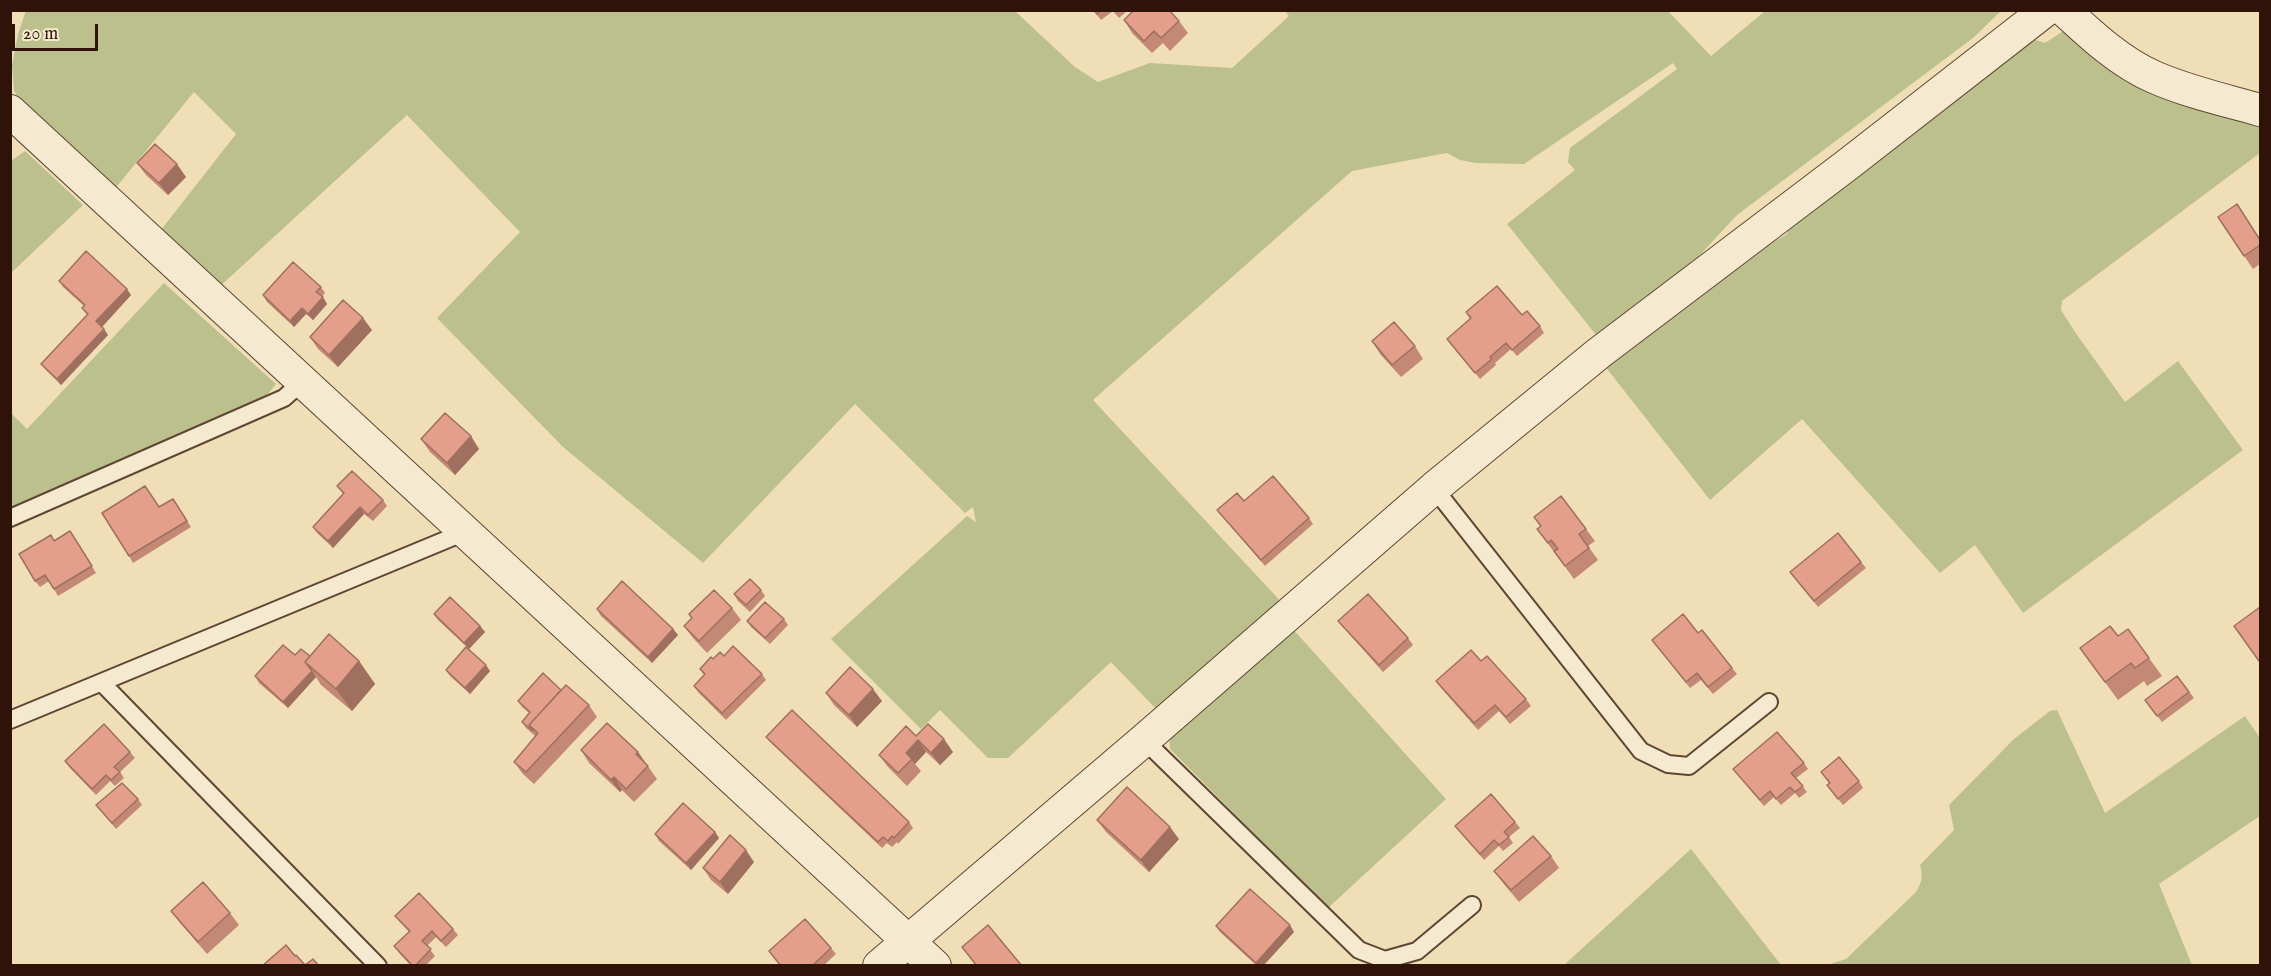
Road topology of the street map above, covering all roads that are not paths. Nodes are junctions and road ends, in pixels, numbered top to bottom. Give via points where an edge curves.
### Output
1 (2046, 10) edge
2 (2064, 10) edge
3 (2260, 110) edge
4 (10, 111) edge
5 (302, 382) junction
6 (1434, 488) junction
7 (10, 518) edge
8 (465, 532) junction
9 (102, 683) junction
10 (1769, 702) dead end
11 (10, 720) edge
12 (1144, 740) junction
13 (1472, 905) dead end
14 (908, 941) junction
15 (378, 966) edge
16 (879, 966) edge
17 (935, 966) edge

1 - 6 street via 1599,353
2 - 3 street via 2103,45 2152,76 2196,93
4 - 5 street
5 - 7 lane via 284,398
5 - 8 street
6 - 10 lane via 1641,751 1668,764 1689,766
6 - 12 street
8 - 9 lane
8 - 14 street
9 - 11 lane
9 - 15 lane
12 - 13 lane via 1359,950 1385,960 1417,951
12 - 14 street
14 - 16 street
14 - 17 street

